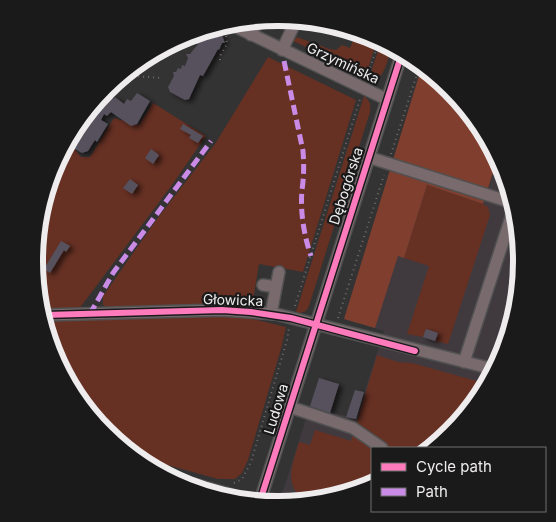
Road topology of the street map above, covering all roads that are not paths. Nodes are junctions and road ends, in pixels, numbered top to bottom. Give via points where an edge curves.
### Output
1 (293, 27) edge
2 (254, 28) edge
3 (240, 29) edge
4 (251, 35) junction
5 (282, 50) junction
6 (399, 60) edge
7 (386, 100) junction
8 (368, 157) junction
9 (505, 200) edge
10 (509, 222) edge
11 (279, 272) dead end
12 (263, 285) dead end
13 (276, 287) junction
14 (271, 314) junction
15 (50, 315) edge
16 (315, 324) junction
17 (464, 362) junction
18 (487, 368) edge
19 (290, 406) junction
20 (381, 447) edge
21 (262, 495) edge

1 - 5 street
2 - 4 street
3 - 4 street, Grzymińska
4 - 5 street, Grzymińska
5 - 7 street, Grzymińska
6 - 7 street, Dębogórska
7 - 8 street, Dębogórska
8 - 9 street
8 - 16 street, Dębogórska
10 - 17 street
11 - 13 street
12 - 13 street
13 - 14 street
14 - 15 street, Głowicka via 222,310
14 - 16 street, Głowicka
16 - 17 street, Głowicka
16 - 19 street, Ludowa
17 - 18 street, Głowicka
19 - 20 street via 353,428
19 - 21 street, Ludowa

